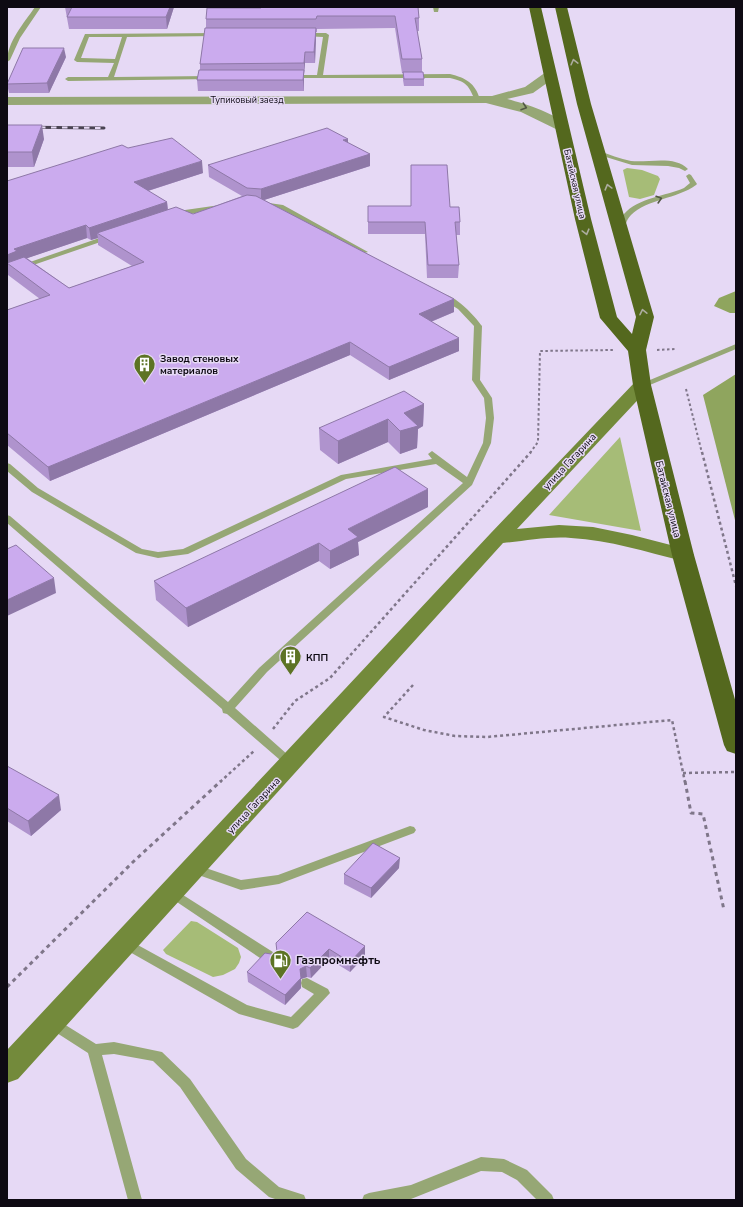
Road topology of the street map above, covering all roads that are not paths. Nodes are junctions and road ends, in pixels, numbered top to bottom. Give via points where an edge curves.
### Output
1 (38, 7) edge
2 (535, 7) edge
3 (560, 7) edge
4 (125, 35) junction
5 (226, 35) edge
6 (295, 35) edge
7 (7, 60) edge
8 (117, 61) junction
9 (550, 75) junction
10 (282, 77) edge
11 (320, 77) junction
12 (111, 78) junction
13 (219, 78) edge
14 (68, 79) dead end
15 (482, 99) junction
16 (7, 101) edge
17 (562, 128) junction
18 (598, 153) junction
19 (685, 169) dead end
20 (689, 176) dead end
21 (254, 204) edge
22 (232, 205) edge
23 (170, 217) edge
24 (620, 231) junction
25 (118, 234) edge
26 (371, 256) edge
27 (7, 272) edge
28 (434, 291) edge
29 (736, 346) edge
30 (637, 350) junction
31 (642, 385) junction
32 (7, 466) edge
33 (469, 483) junction
34 (7, 518) edge
35 (497, 538) junction
36 (683, 555) junction
37 (730, 694) edge
38 (228, 710) junction
39 (736, 745) edge
40 (291, 764) junction
41 (410, 830) dead end
42 (194, 869) junction
43 (172, 893) junction
44 (125, 943) junction
45 (271, 958) edge
46 (307, 983) dead end
47 (51, 1022) junction
48 (94, 1050) junction
49 (7, 1070) edge
50 (135, 1200) edge
51 (298, 1200) edge
52 (369, 1200) edge
53 (547, 1200) edge

1 - 7 lane via 16,38
2 - 9 highway, Батайская улица
18 -> 3 highway, Батайская улица
4 - 5 lane
4 - 8 lane
4 - 8 lane via 87,35 77,60
6 - 11 lane via 326,35
8 - 12 lane
9 - 15 street via 529,90
9 - 17 highway, Батайская улица
10 - 11 lane
11 - 15 lane via 450,76 470,83
12 - 13 lane
12 - 14 lane
15 - 16 street, Тупиковый заезд
15 -> 17 street via 524,107
17 -> 30 highway, Батайская улица via 609,318
18 - 19 lane via 616,160 670,164
24 -> 18 highway, Батайская улица
24 -> 20 lane via 627,214 648,202 688,189 694,184
21 - 26 lane via 281,206
22 - 23 lane via 185,212
30 -> 24 highway, Батайская улица via 645,317
25 - 27 lane
28 - 33 lane via 461,306 478,326 476,380 488,398 490,418 487,443
29 - 31 lane
30 - 31 highway, Батайская улица
31 - 35 main road, улица Гагарина
31 - 36 highway, Батайская улица
32 - 33 lane via 35,490 139,551 158,555 185,552 344,477 435,458
33 - 38 lane via 263,670
34 - 38 lane
35 - 36 main road via 580,532 624,539
35 - 40 main road, улица Гагарина
36 - 37 highway, Батайская улица
37 - 39 highway
38 - 40 lane
40 - 42 main road, улица Гагарина
41 - 42 lane via 279,879 241,884
42 - 43 main road, улица Гагарина
43 - 44 main road, улица Гагарина
43 - 45 lane
44 - 46 lane via 244,1010 293,1023 322,993
44 - 47 main road, улица Гагарина
47 - 48 lane
47 - 49 main road, улица Гагарина
48 - 50 lane
48 - 51 lane via 114,1048 157,1056 185,1083 241,1164 274,1192
52 - 53 lane via 412,1192 481,1164 504,1166 522,1175

